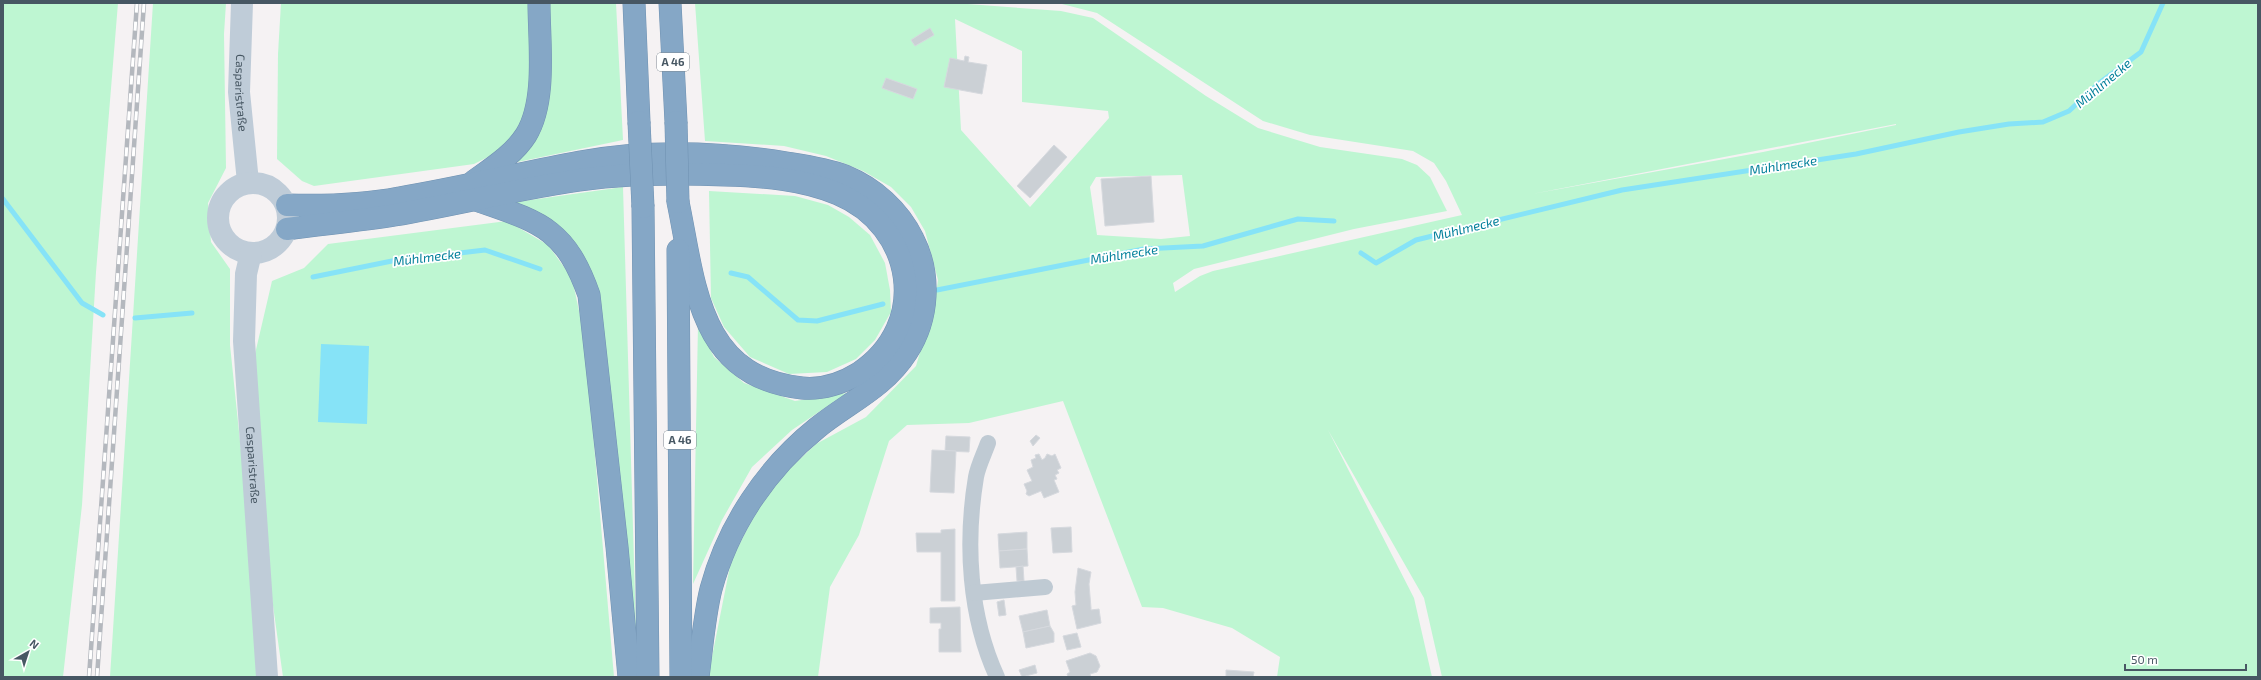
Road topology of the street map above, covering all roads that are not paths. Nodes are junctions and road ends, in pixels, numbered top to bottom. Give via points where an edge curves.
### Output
1 (242, 3) edge
2 (539, 3) edge
3 (634, 3) edge
4 (670, 3) edge
5 (248, 182) junction
6 (472, 192) junction
7 (678, 202) junction
8 (287, 205) junction
9 (287, 229) junction
10 (251, 253) junction
11 (988, 443) dead end
12 (1045, 587) dead end
13 (974, 593) junction
14 (267, 677) edge
15 (629, 677) edge
16 (648, 677) edge
17 (681, 677) edge
18 (698, 677) edge
19 (997, 677) edge

1 - 5 main road, Casparistraße via 239,92
2 - 6 highway via 539,81 536,111 526,136
3 - 16 highway, bridge via 643,207
4 - 7 highway, A 46, bridge
5 - 8 main road via 272,188
5 - 10 main road via 234,188 222,199 217,214 220,230 227,242 241,252
6 - 7 highway via 666,174 754,176 825,189 845,197 869,212 893,239 903,266 906,296 899,324 892,339 869,366 831,386 810,389 787,386 769,382 747,370 717,341 702,312 696,295
6 - 8 highway via 314,206
6 - 9 highway via 395,215
6 - 15 highway via 532,220 560,241 581,274 589,295
6 - 18 highway via 582,162 680,153 764,159 804,165 843,175 865,186 897,213 918,248 925,279 925,301 908,351 874,388 810,433 776,467 750,502 725,546 711,589
7 - 17 highway, A 46
8 - 9 main road
9 - 10 main road via 282,239 273,247 263,253
10 - 14 main road, Casparistraße via 246,274 244,341
11 - 13 street via 977,476 970,534
12 - 13 street
13 - 19 street via 984,644

